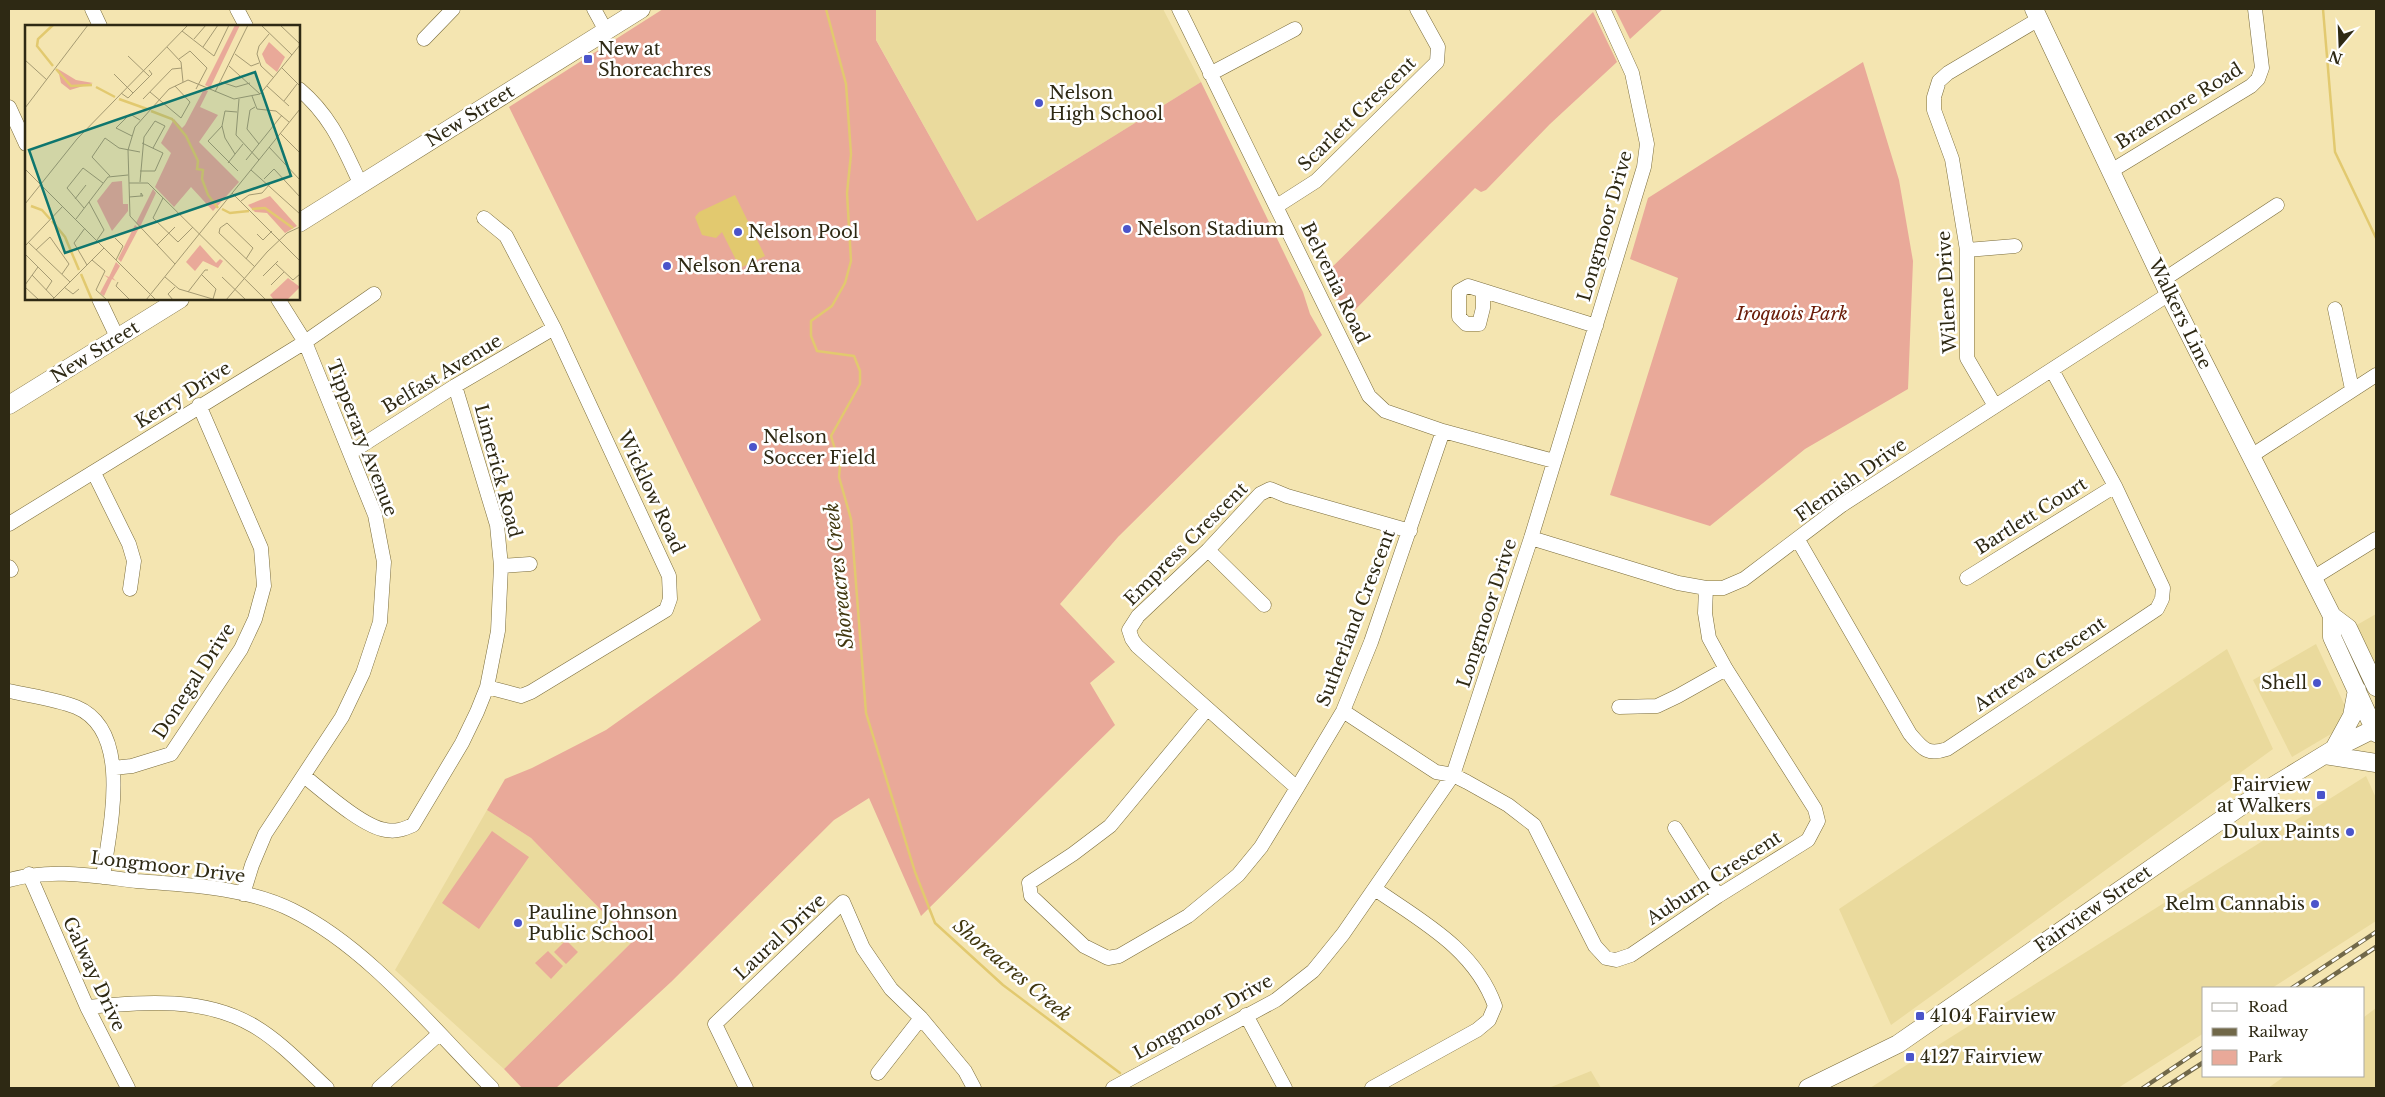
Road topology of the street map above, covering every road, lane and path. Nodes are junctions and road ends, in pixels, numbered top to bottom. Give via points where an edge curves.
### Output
1 (92, 9) edge
2 (237, 9) edge
3 (453, 9) edge
4 (594, 9) edge
5 (641, 9) edge
6 (1179, 9) edge
7 (1417, 9) edge
8 (1603, 9) edge
9 (2255, 9) edge
10 (2037, 14) edge
11 (100, 25) edge
12 (245, 25) edge
13 (1295, 29) dead end
14 (606, 31) junction
15 (424, 39) dead end
16 (1210, 74) junction
17 (300, 91) edge
18 (9, 107) edge
19 (25, 142) edge
20 (2110, 172) junction
21 (361, 185) junction
22 (2276, 205) dead end
23 (1277, 206) junction
24 (484, 218) dead end
25 (300, 222) edge
26 (2015, 246) dead end
27 (1967, 250) junction
28 (2166, 287) junction
29 (1483, 291) dead end
30 (374, 294) dead end
31 (99, 300) edge
32 (178, 300) edge
33 (279, 300) edge
34 (2335, 309) dead end
35 (1596, 326) junction
36 (554, 328) junction
37 (118, 339) junction
38 (305, 342) junction
39 (2052, 370) junction
40 (2376, 375) edge
41 (455, 386) junction
42 (2352, 389) junction
43 (9, 405) edge
44 (199, 405) junction
45 (1995, 406) junction
46 (1443, 431) junction
47 (350, 453) junction
48 (2251, 456) junction
49 (1554, 461) junction
50 (94, 473) junction
51 (2115, 486) junction
52 (9, 524) edge
53 (1410, 531) junction
54 (1531, 538) junction
55 (2376, 539) edge
56 (1798, 540) junction
57 (1208, 550) junction
58 (530, 564) dead end
59 (501, 566) junction
60 (1967, 578) dead end
61 (2313, 578) junction
62 (1706, 588) junction
63 (130, 589) dead end
64 (1264, 605) dead end
65 (2332, 616) junction
66 (1726, 668) junction
67 (2375, 683) edge
68 (487, 687) junction
69 (2356, 690) junction
70 (9, 691) edge
71 (1619, 707) dead end
72 (1207, 709) junction
73 (1343, 711) junction
74 (2376, 730) edge
75 (2329, 752) junction
76 (2376, 763) edge
77 (114, 768) junction
78 (304, 776) junction
79 (1453, 776) junction
80 (1298, 788) junction
81 (1675, 828) dead end
82 (28, 874) junction
83 (103, 877) junction
84 (9, 880) edge
85 (1375, 889) junction
86 (244, 894) junction
87 (1718, 896) junction
88 (87, 1007) junction
89 (1246, 1015) junction
90 (921, 1018) junction
91 (439, 1034) junction
92 (878, 1073) dead end
93 (128, 1088) edge
94 (327, 1088) edge
95 (379, 1088) edge
96 (492, 1088) edge
97 (746, 1088) edge
98 (974, 1088) edge
99 (1113, 1088) edge
100 (1285, 1088) edge
101 (1372, 1088) edge
102 (1808, 1088) edge

1 - 11 street
2 - 12 street
3 - 15 street
4 - 14 street
5 - 14 main road, New Street
6 - 16 street, Belvenia Road
7 - 23 street, Scarlett Crescent via 1438,47 1437,62 1316,181
8 - 35 street, Longmoor Drive via 1632,74 1647,144 1644,167
9 - 20 street, Braemore Road via 2262,68 2258,79
10 - 20 main road, Walkers Line
10 - 27 street, Wilene Drive via 1948,73 1939,81 1934,97 1934,110 1952,159
13 - 16 street
14 - 21 main road, New Street
16 - 23 street, Belvenia Road
17 - 21 street via 332,124
18 - 19 street
20 - 28 main road, Walkers Line
21 - 25 main road, New Street
22 - 28 street, Flemish Drive
23 - 46 street, Belvenia Road via 1369,396 1385,411
24 - 36 street, Wicklow Road via 506,236
26 - 27 street
27 - 45 street, Wilene Drive via 1967,358
28 - 39 street, Flemish Drive
28 - 48 main road, Walkers Line
29 - 35 street
30 - 38 street, Kerry Drive
31 - 37 street
32 - 37 main road, New Street
33 - 38 street, Tipperary Avenue
34 - 42 street
35 - 49 street, Longmoor Drive
36 - 41 street, Belfast Avenue
36 - 68 street, Wicklow Road via 669,576 670,599 666,610 530,692 521,696
37 - 43 main road, New Street
38 - 44 street, Kerry Drive
38 - 47 street, Tipperary Avenue
39 - 45 street, Flemish Drive
39 - 51 street, Artreva Crescent
40 - 42 street
41 - 47 street, Belfast Avenue
41 - 59 street, Limerick Road via 496,525
42 - 48 street
44 - 50 street, Kerry Drive
44 - 77 street, Donegal Drive via 262,548 264,586 256,619 241,649 171,754
45 - 56 street, Flemish Drive via 1842,505
46 - 49 street, Belvenia Road
46 - 53 street, Sutherland Crescent
47 - 78 street, Tipperary Avenue via 376,515 384,562 380,622 363,673 342,717
48 - 61 main road, Walkers Line
49 - 54 street, Longmoor Drive
50 - 52 street, Kerry Drive
50 - 63 street via 129,544 134,561
51 - 56 street, Artreva Crescent via 2163,588 2162,599 2156,609 1947,749 1935,753 1923,748 1910,734
51 - 60 street, Bartlett Court
53 - 57 street, Empress Crescent via 1270,489 1260,494
53 - 73 street, Sutherland Crescent
54 - 62 street, Flemish Drive via 1678,584
54 - 79 street, Longmoor Drive
55 - 61 street
56 - 62 street, Flemish Drive via 1744,580 1722,588
57 - 64 street
57 - 72 street, Empress Crescent via 1138,616 1129,630 1138,646
58 - 59 street, Limerick Road
59 - 68 street, Limerick Road via 498,631
61 - 65 main road, Walkers Line
62 - 66 street, Auburn Crescent via 1705,614 1709,638
65 - 67 main road, Walkers Line via 2348,628
65 - 69 main road, Walkers Line via 2332,637
66 - 71 street via 1656,706
66 - 87 street, Auburn Crescent via 1815,809 1818,821 1808,840
68 - 78 street, Limerick Road via 462,742 412,825 399,831 376,828
69 - 74 main road, Walkers Line
69 - 75 main road via 2352,716
70 - 77 street via 77,708 95,720 107,736
72 - 80 street, Empress Crescent
72 - 80 street, Sutherland Crescent via 1110,826 1029,883 1031,896 1084,946 1108,958 1119,956 1188,916 1238,876 1261,847
73 - 79 street via 1436,772
73 - 80 street, Sutherland Crescent
74 - 75 main road, Fairview Street
75 - 76 main road
75 - 102 main road, Fairview Street via 2248,802 1898,1044
77 - 83 street
78 - 86 street, Tipperary Avenue via 265,834
79 - 85 street, Longmoor Drive
79 - 87 street, Auburn Crescent via 1508,805 1534,825 1595,946 1606,958 1616,960 1632,955
81 - 87 street
82 - 83 street, Longmoor Drive
82 - 84 street, Longmoor Drive
82 - 88 street, Galway Drive
83 - 86 street, Longmoor Drive
85 - 89 street, Longmoor Drive via 1313,971 1276,1000
85 - 101 street via 1448,939 1490,992 1494,1006 1489,1020 1478,1030
86 - 91 street, Longmoor Drive via 291,909 338,937 372,964
88 - 93 street, Galway Drive
88 - 94 street via 169,1003 201,1006 233,1015 277,1043
89 - 99 street, Longmoor Drive
89 - 100 street
90 - 92 street
90 - 97 street, Laural Drive via 891,989 862,948 843,902 715,1024
90 - 98 street, Laural Drive via 965,1070
91 - 95 street
91 - 96 street, Longmoor Drive

